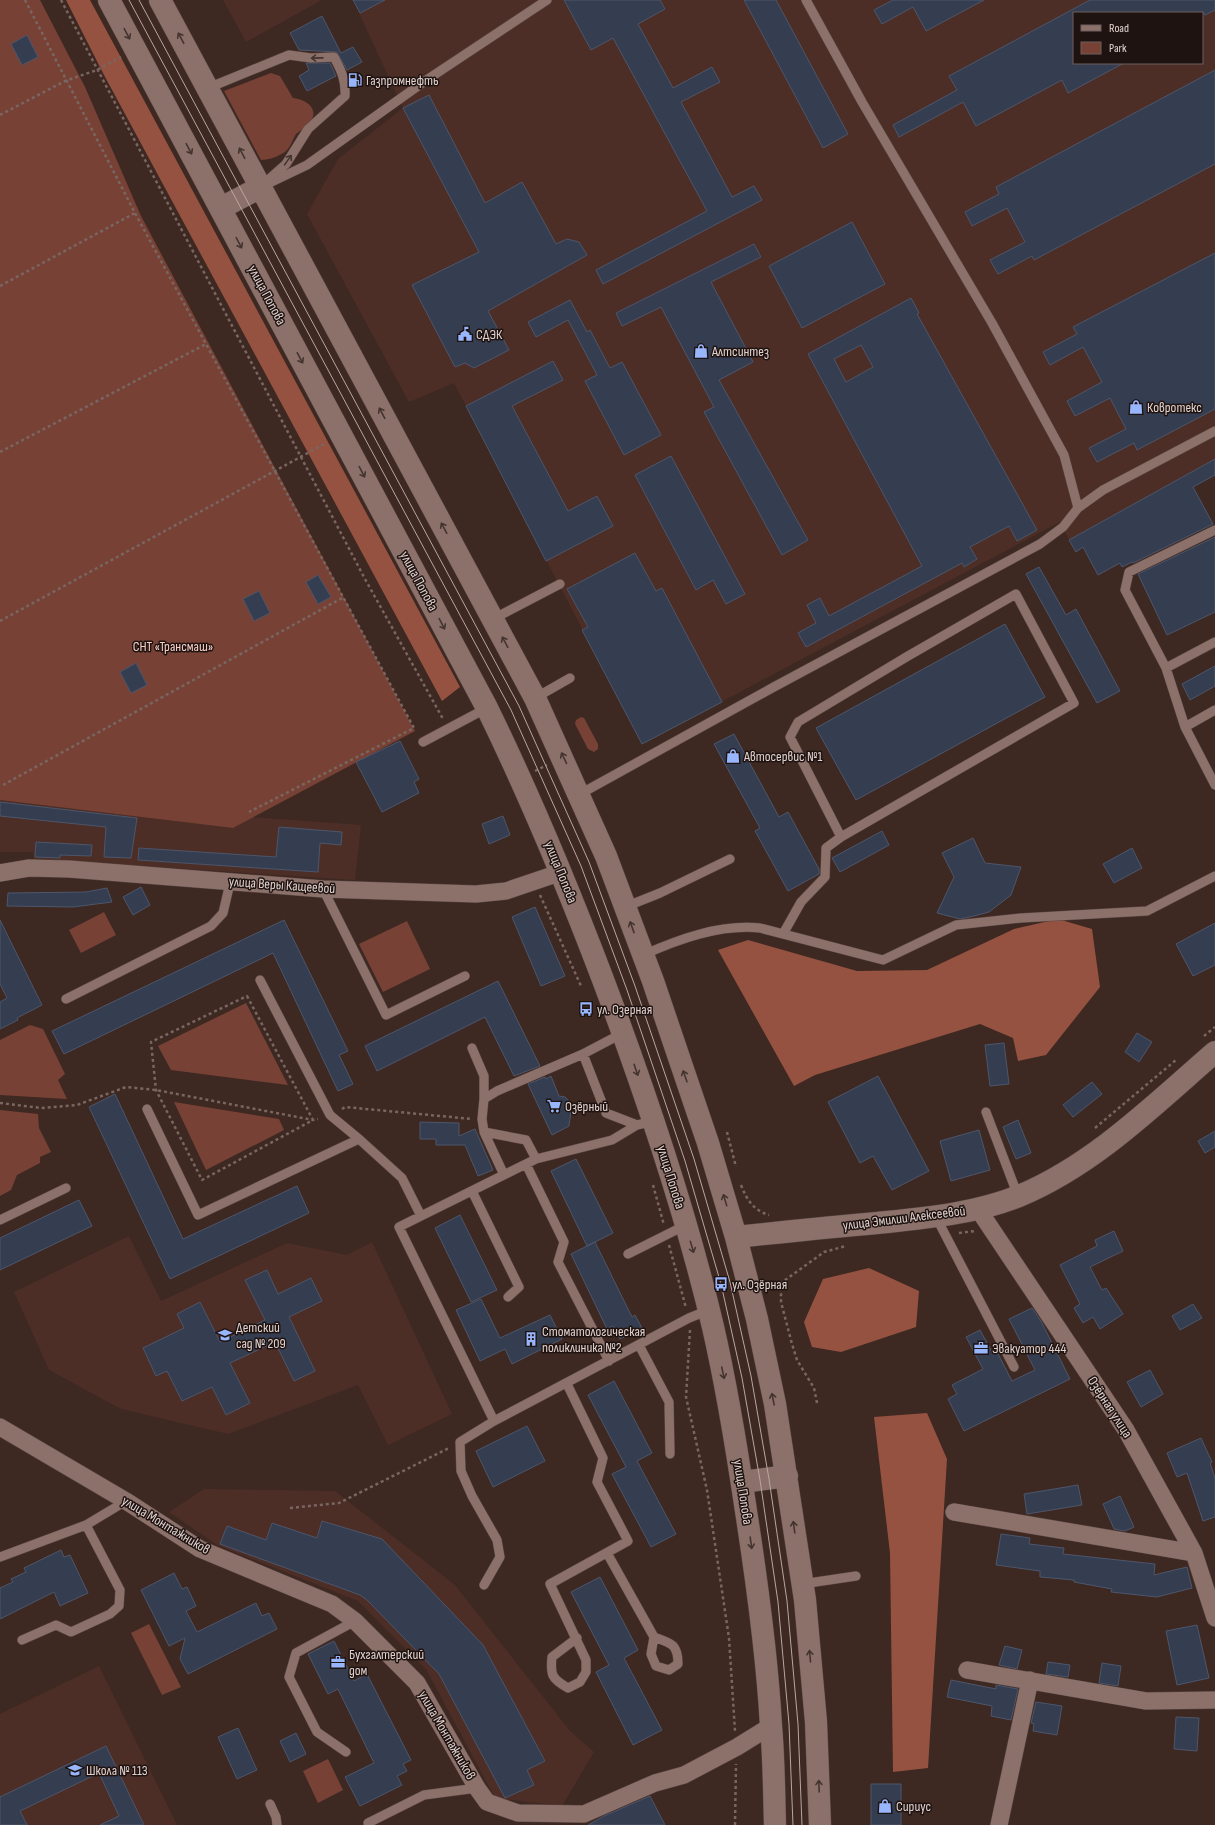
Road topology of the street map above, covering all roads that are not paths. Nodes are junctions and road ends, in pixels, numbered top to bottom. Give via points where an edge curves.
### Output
1 (109, 0) edge
2 (160, 0) edge
3 (547, 0) edge
4 (806, 0) edge
5 (208, 88) junction
6 (261, 187) junction
7 (221, 208) junction
8 (1215, 431) edge
9 (1078, 508) junction
10 (1215, 530) edge
11 (560, 584) dead end
12 (493, 619) junction
13 (1215, 642) edge
14 (1166, 668) junction
15 (570, 678) dead end
16 (535, 698) junction
17 (487, 708) junction
18 (1215, 710) edge
19 (1185, 727) junction
20 (423, 742) dead end
21 (1215, 785) edge
22 (580, 794) junction
23 (841, 837) junction
24 (730, 859) dead end
25 (562, 872) junction
26 (0, 873) edge
27 (1215, 876) edge
28 (230, 882) junction
29 (324, 889) junction
30 (625, 907) junction
31 (782, 934) junction
32 (643, 955) junction
33 (465, 976) dead end
34 (260, 980) dead end
35 (66, 999) dead end
36 (623, 1033) junction
37 (472, 1048) dead end
38 (1215, 1052) edge
39 (583, 1054) junction
40 (484, 1100) junction
41 (147, 1108) dead end
42 (986, 1112) dead end
43 (645, 1123) junction
44 (484, 1132) junction
45 (359, 1139) junction
46 (536, 1159) junction
47 (526, 1164) junction
48 (504, 1175) junction
49 (66, 1188) dead end
50 (472, 1191) junction
51 (1018, 1196) junction
52 (978, 1209) junction
53 (421, 1216) junction
54 (936, 1217) junction
55 (0, 1220) edge
56 (686, 1225) junction
57 (736, 1237) junction
58 (628, 1254) dead end
59 (508, 1297) dead end
60 (708, 1310) junction
61 (639, 1344) junction
62 (609, 1361) junction
63 (1014, 1367) dead end
64 (567, 1384) junction
65 (494, 1421) junction
66 (0, 1427) edge
67 (670, 1454) dead end
68 (787, 1476) junction
69 (742, 1482) junction
70 (126, 1501) junction
71 (954, 1512) dead end
72 (86, 1525) junction
73 (607, 1553) junction
74 (1194, 1553) junction
75 (0, 1557) edge
76 (856, 1576) dead end
77 (802, 1584) junction
78 (484, 1585) dead end
79 (1215, 1618) edge
80 (355, 1621) junction
81 (654, 1637) dead end
82 (576, 1638) junction
83 (22, 1640) dead end
84 (967, 1670) dead end
85 (1030, 1680) junction
86 (1215, 1700) edge
87 (771, 1726) junction
88 (346, 1752) dead end
89 (477, 1788) junction
90 (270, 1804) dead end
91 (368, 1823) dead end
92 (277, 1825) edge
93 (775, 1825) edge
94 (820, 1825) edge
95 (999, 1825) edge

1 -> 7 main road, улица Попова
5 -> 2 main road
3 - 6 lane via 425,81 307,165
4 - 9 lane via 862,102 992,323 1064,455
6 -> 5 main road
6 -> 5 lane via 286,164 308,129 345,96 346,84 334,57 289,55
6 - 7 main road
12 -> 6 main road
7 -> 17 main road, улица Попова
8 - 9 lane via 1103,490
9 - 22 lane via 1062,528 1040,544
10 - 14 lane via 1129,572 1125,590
11 - 12 lane
16 -> 12 main road
13 - 14 lane
14 - 19 lane
15 - 16 lane
22 -> 16 main road
17 - 20 lane
17 - 25 main road, улица Попова via 521,777
18 - 19 lane
19 - 21 lane
22 - 30 main road
23 - 23 lane via 1074,703 1016,594 798,722 790,737
23 - 31 lane via 826,848 825,877 801,902
24 - 30 lane
25 - 29 street, улица Веры Кащеевой via 506,892 476,894
25 - 36 main road, улица Попова
26 - 28 street, улица Веры Кащеевой via 29,868 69,869
27 - 31 lane via 1147,911 1021,918 956,925 883,960
28 - 29 street, улица Веры Кащеевой
28 - 35 lane via 223,913 210,926
29 - 33 lane via 386,1015
32 -> 30 main road
31 - 32 lane via 743,926 682,938
57 -> 32 main road via 708,1143
34 - 45 lane via 330,1115
36 - 39 lane
36 -> 43 main road, улица Попова
37 - 40 lane via 484,1076
38 - 51 main road, улица Эмилии Алексеевой via 1117,1135 1087,1157 1045,1184
39 - 40 lane via 497,1091
39 - 43 lane via 606,1113
40 - 44 lane
41 - 45 lane via 198,1215
42 - 51 lane
43 - 46 lane via 612,1140
43 - 56 main road, улица Попова
44 - 46 lane via 526,1140
44 - 48 lane
45 - 53 lane via 402,1178
46 - 47 lane
47 - 48 lane
47 - 62 lane via 564,1242 558,1262
48 - 50 lane
49 - 55 lane
50 - 53 lane
50 - 59 lane via 518,1287
51 - 52 main road, улица Эмилии Алексеевой
52 - 54 main road, улица Эмилии Алексеевой
52 - 74 street, Озёрная улица via 1126,1430
53 - 65 lane via 399,1227
54 - 57 main road, улица Эмилии Алексеевой
54 - 63 lane
56 - 58 lane
56 -> 60 main road, улица Попова
68 -> 57 main road via 757,1319
60 - 61 lane
60 -> 69 main road, улица Попова
61 - 62 lane
61 - 67 lane via 669,1402
62 - 64 lane
64 - 65 lane
64 - 73 lane via 603,1458 597,1482 628,1541
65 - 78 lane via 460,1442 461,1471 497,1540 500,1557
66 - 70 street, улица Монтажников
68 - 69 main road
77 -> 68 main road
69 -> 87 main road, улица Попова via 760,1604
70 - 72 lane
70 - 80 street, улица Монтажников via 200,1549 332,1604
71 - 74 street
72 - 75 lane
72 - 83 lane via 120,1590 119,1606 110,1614 71,1632 56,1625
73 - 81 lane
73 - 82 lane via 550,1584
74 - 79 street, Озёрная улица
76 - 77 lane
94 -> 77 main road via 816,1722
80 - 88 lane via 296,1653 289,1677 317,1732
80 - 89 street, улица Монтажников via 418,1683
82 - 82 lane via 586,1660 586,1672 580,1682 568,1688 556,1681 551,1671 552,1657
84 - 85 street
85 - 86 street via 1146,1700
85 - 95 street
87 - 89 street, улица Монтажников via 684,1775 655,1783 584,1814 518,1814 487,1802
87 - 93 main road, улица Попова
89 - 91 lane via 424,1795
90 - 92 lane

